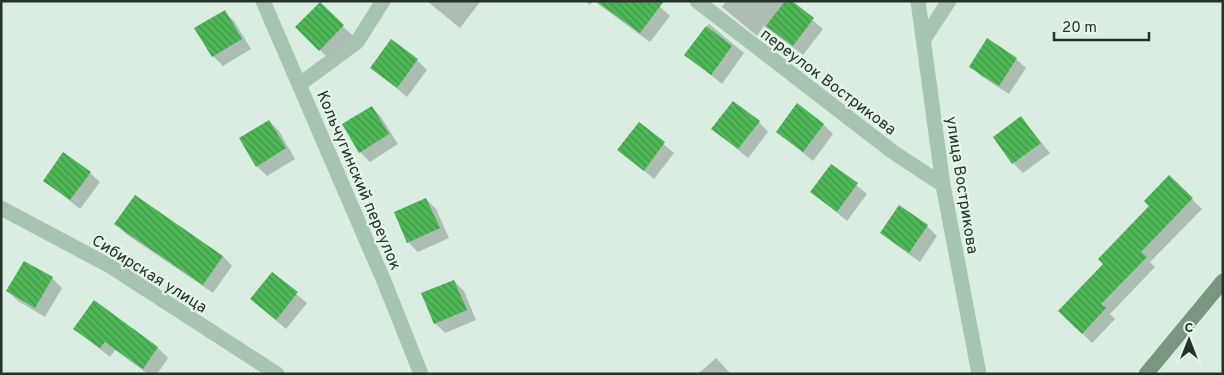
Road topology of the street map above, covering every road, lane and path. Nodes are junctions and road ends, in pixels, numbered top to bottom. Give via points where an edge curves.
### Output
1 (263, 1) edge
2 (383, 1) edge
3 (697, 1) edge
4 (918, 1) edge
5 (949, 1) edge
6 (924, 38) junction
7 (300, 84) junction
8 (943, 185) junction
9 (1, 208) edge
10 (1223, 281) edge
11 (277, 374) edge
12 (421, 374) edge
13 (979, 374) edge
14 (1146, 374) edge

1 - 7 street, Кольчугинский переулок
2 - 7 street via 357,42
3 - 8 street, переулок Вострикова via 893,152
4 - 6 street, улица Вострикова
5 - 6 street
6 - 8 street, улица Вострикова
7 - 12 street, Кольчугинский переулок
8 - 13 street, улица Вострикова
9 - 11 street, Сибирская улица via 110,266
10 - 14 street

